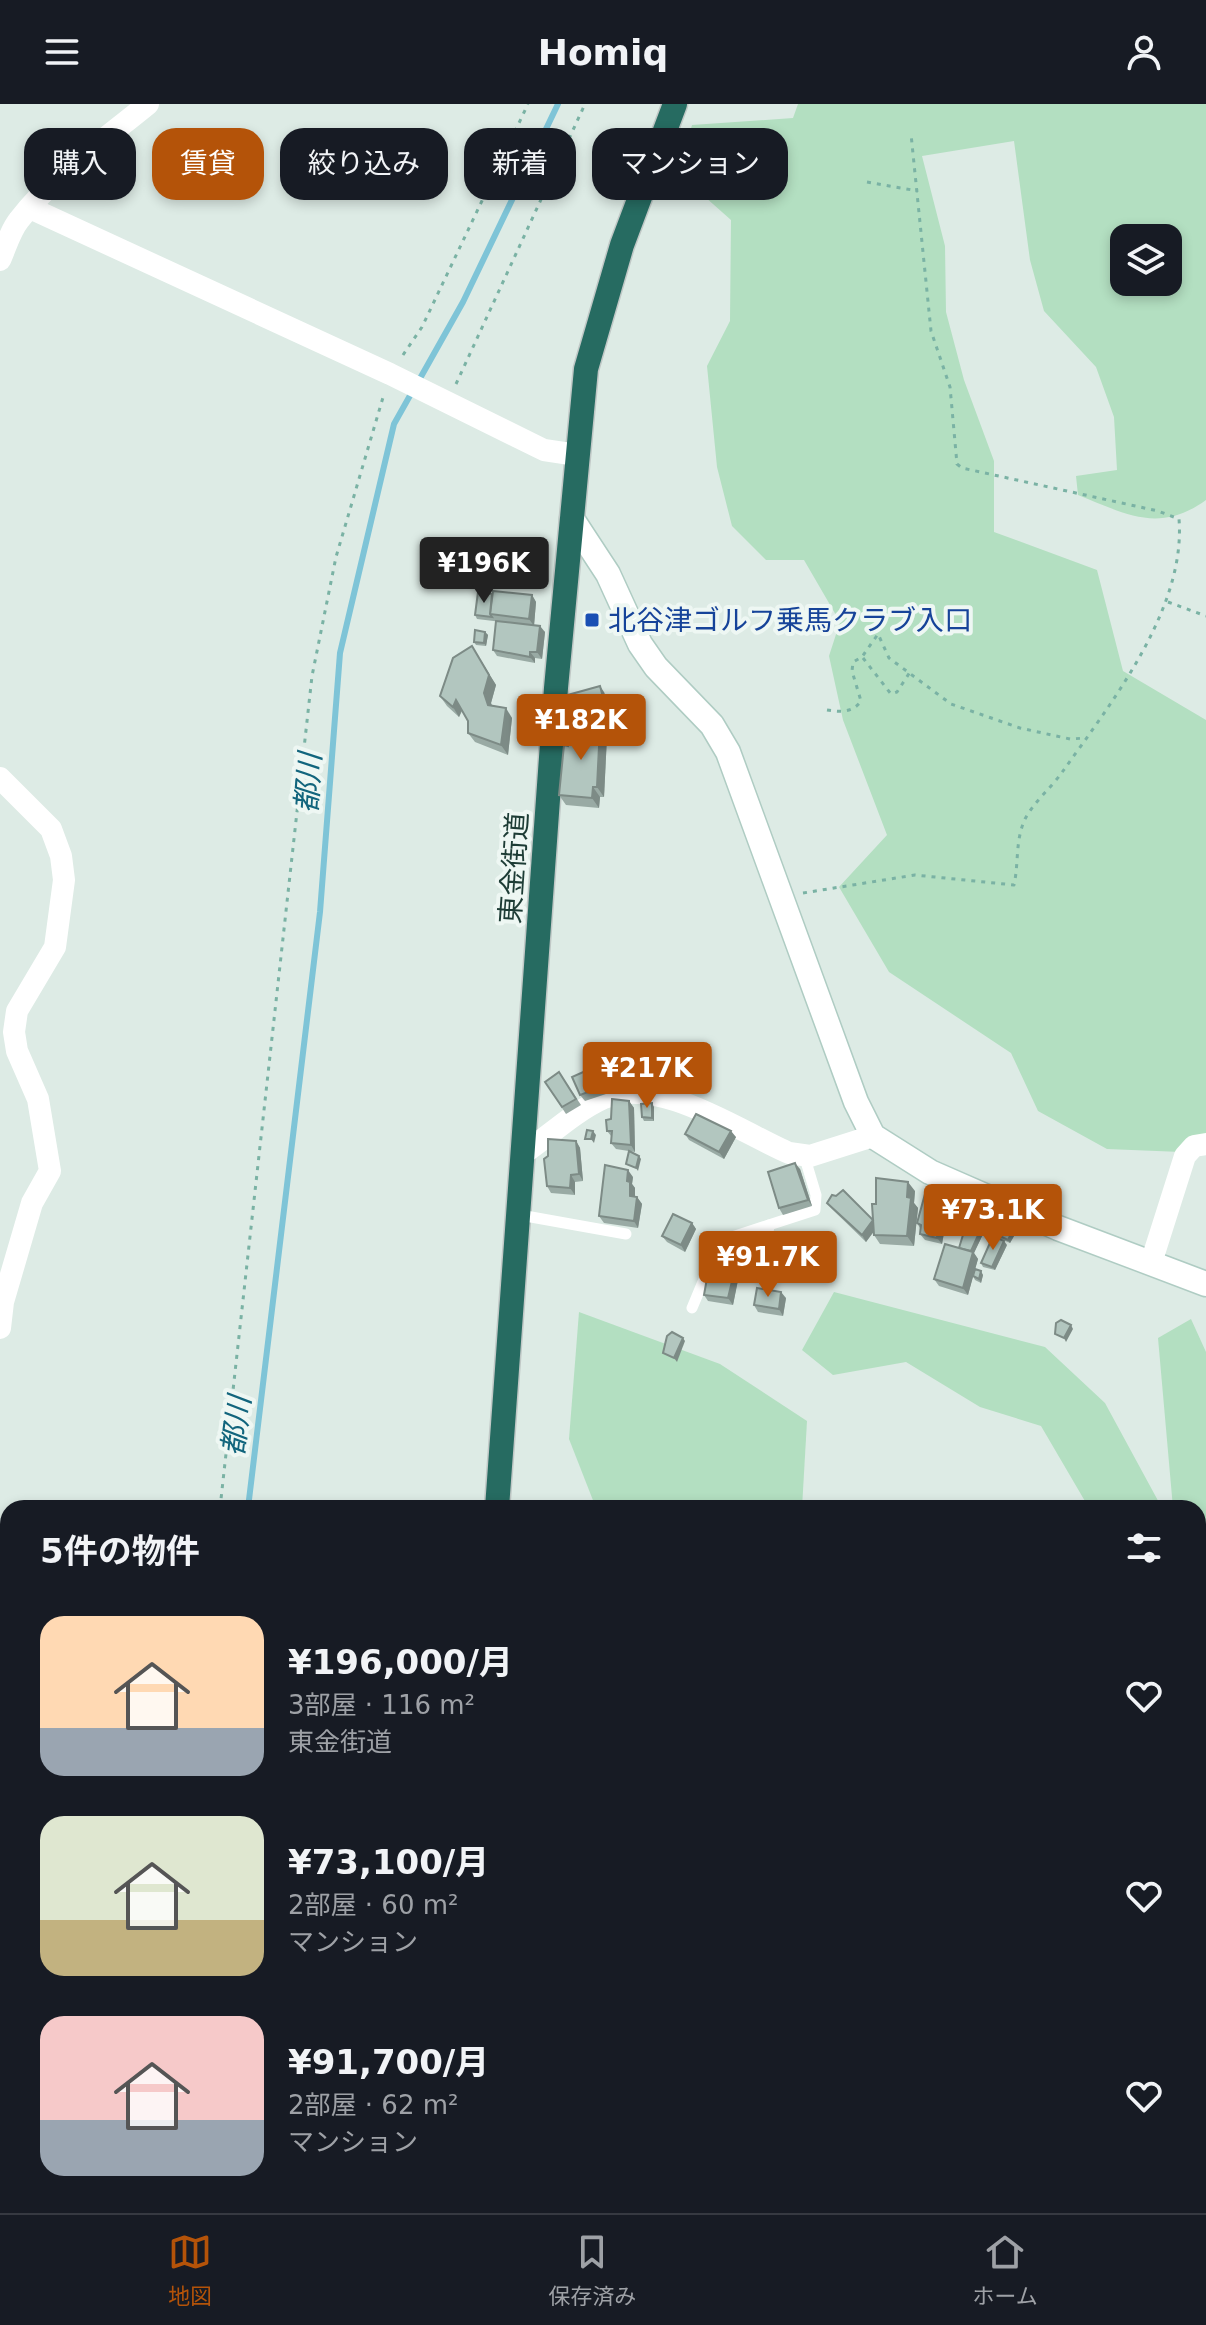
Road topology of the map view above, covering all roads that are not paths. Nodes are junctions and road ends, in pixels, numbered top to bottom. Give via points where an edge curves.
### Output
1 (148, 104) edge
2 (675, 104) edge
3 (30, 208) junction
4 (0, 260) edge
5 (577, 455) junction
6 (572, 519) junction
7 (0, 778) edge
8 (873, 1136) junction
9 (1206, 1144) edge
10 (523, 1154) junction
11 (804, 1155) junction
12 (520, 1215) junction
13 (769, 1225) junction
14 (626, 1234) dead end
15 (1151, 1263) junction
16 (763, 1270) dead end
17 (1206, 1284) edge
18 (692, 1308) dead end
19 (0, 1328) edge
20 (498, 1500) edge

1 - 3 street
2 - 5 highway, 東金街道 via 593,337
3 - 4 street
3 - 5 street via 544,450
5 - 6 highway, 東金街道
6 - 8 street via 608,574 640,644 712,725 728,752
6 - 10 highway, 東金街道
7 - 19 street via 51,829 64,880 55,947 17,1011 17,1051 38,1099 50,1171 32,1203
8 - 11 street
8 - 15 street via 930,1172
9 - 15 street via 1194,1146 1185,1156
10 - 11 street via 607,1097 634,1094 668,1097 789,1153
10 - 12 highway, 東金街道
11 - 13 lane via 815,1210
12 - 14 lane
12 - 20 highway, 東金街道
13 - 16 lane
13 - 18 lane via 720,1241
15 - 17 street

